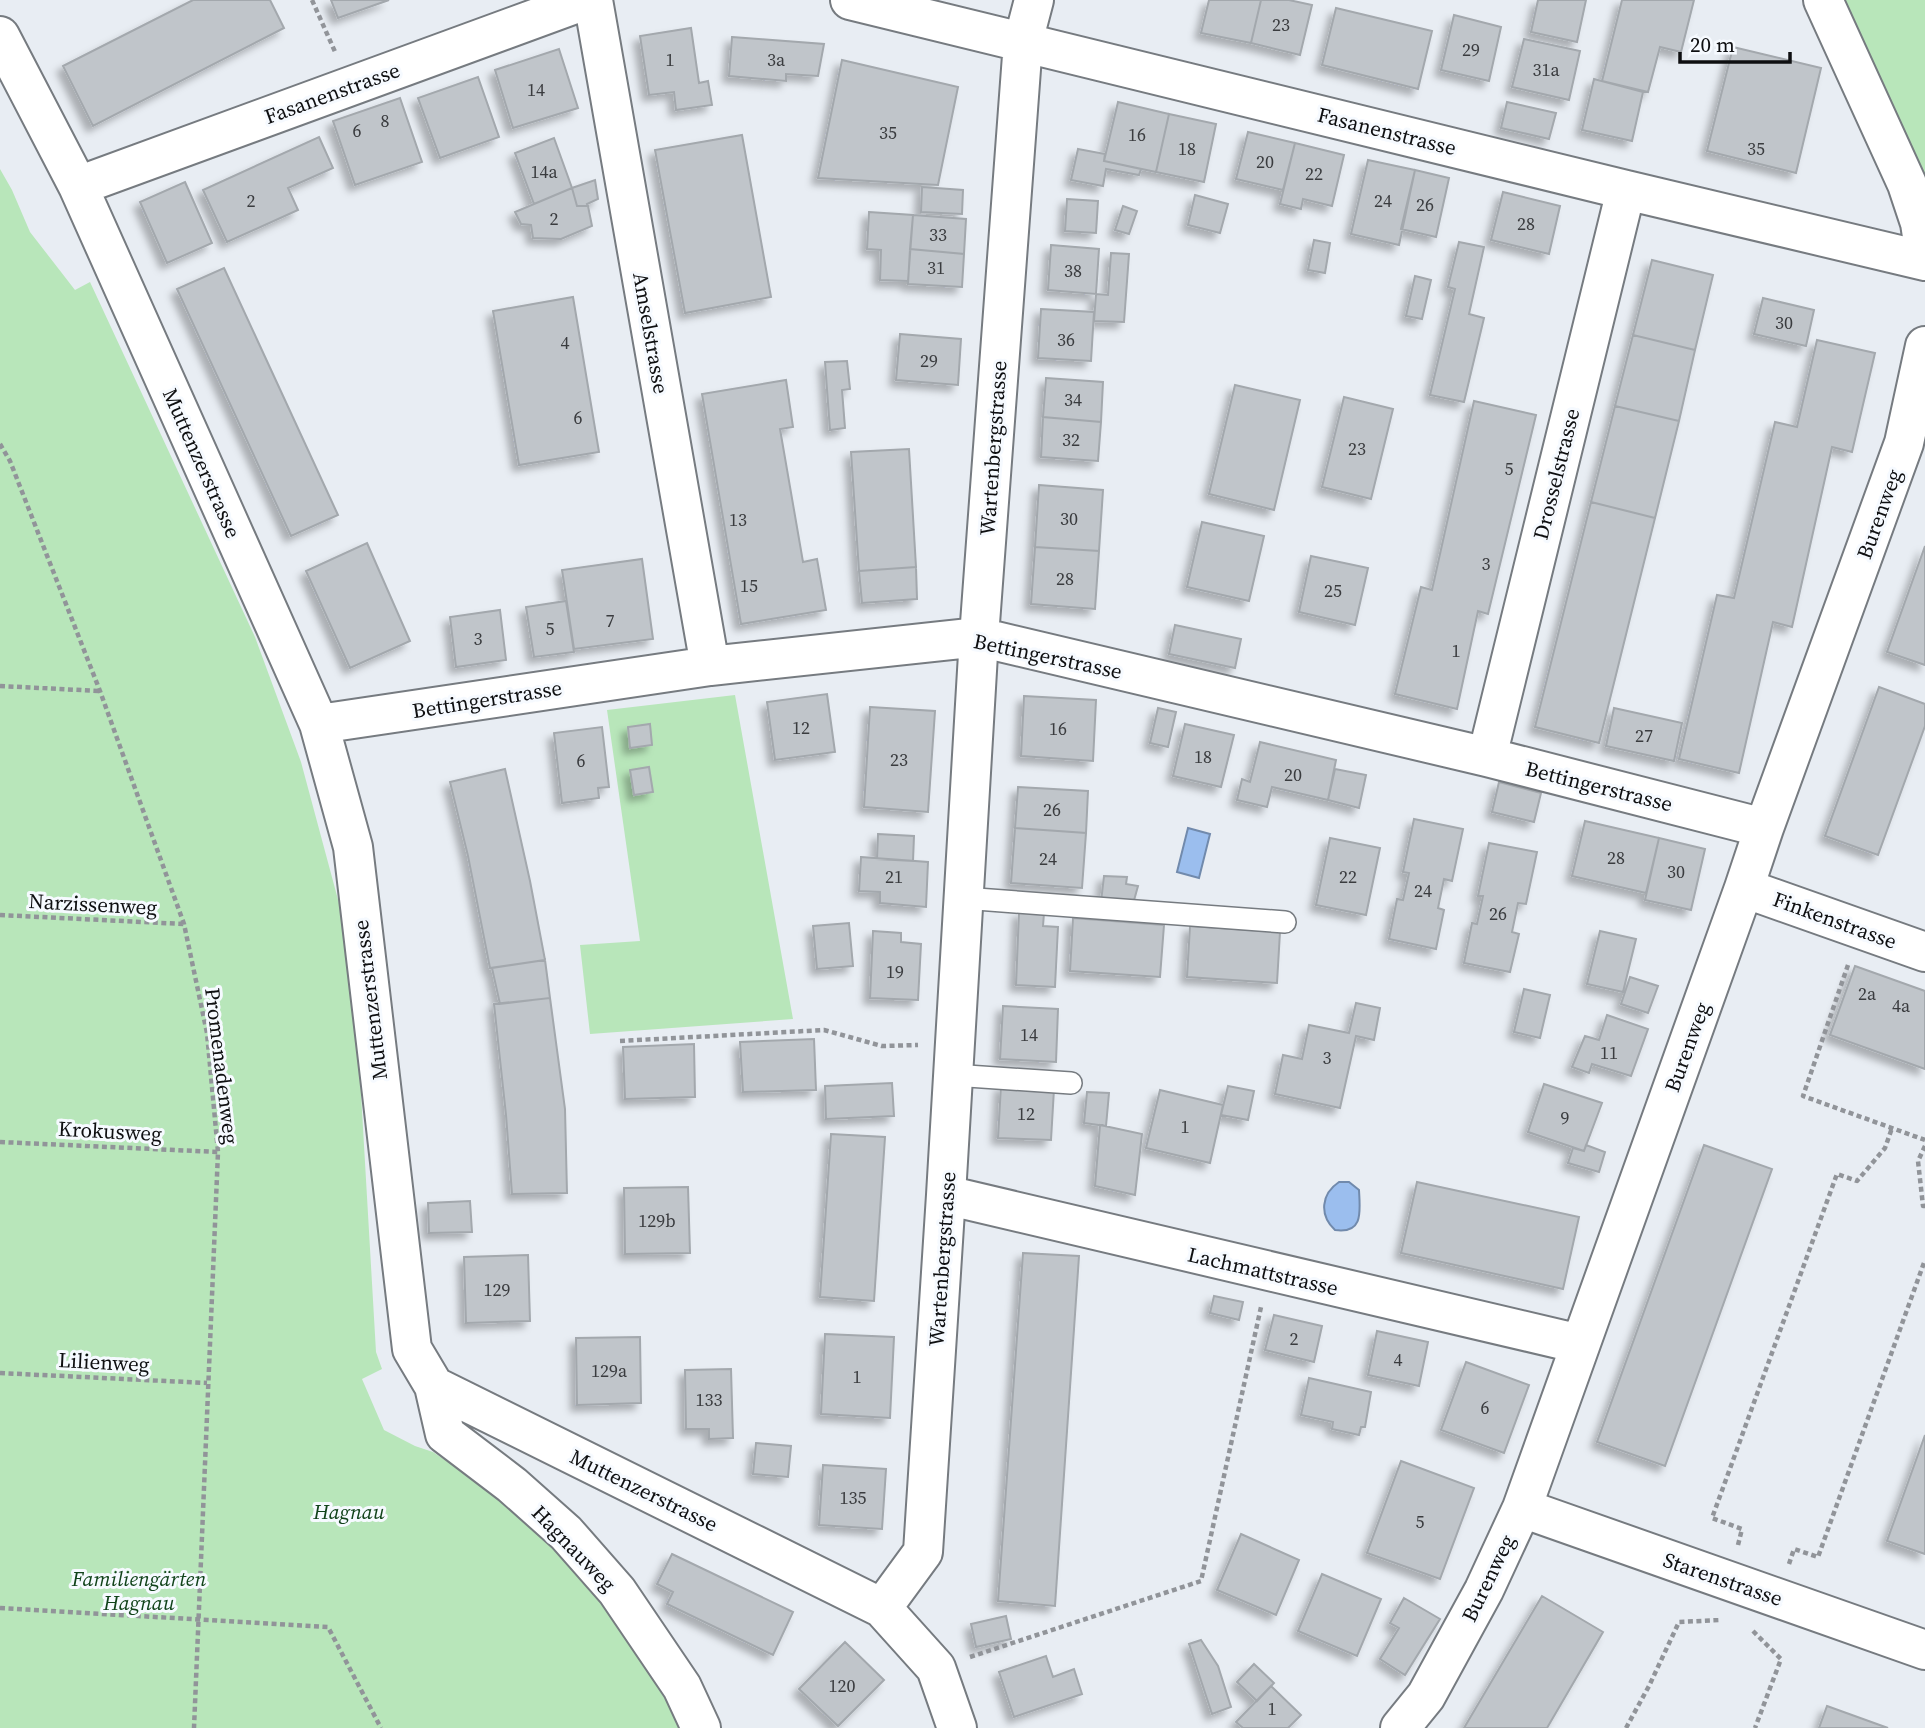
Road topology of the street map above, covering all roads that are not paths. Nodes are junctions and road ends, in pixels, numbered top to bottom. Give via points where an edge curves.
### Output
1 (586, 0) edge
2 (593, 0) edge
3 (850, 0) edge
4 (1034, 0) edge
5 (1823, 0) edge
6 (0, 36) edge
7 (1023, 42) junction
8 (78, 186) junction
9 (1626, 190) junction
10 (1925, 259) edge
11 (1925, 346) edge
12 (979, 637) junction
13 (710, 666) junction
14 (319, 724) junction
15 (1487, 757) junction
16 (1764, 828) junction
17 (1744, 888) junction
18 (963, 898) junction
19 (1285, 922) dead end
20 (1925, 952) edge
21 (954, 1060) junction
22 (1071, 1083) dead end
23 (946, 1195) junction
24 (1580, 1344) junction
25 (434, 1386) junction
26 (1522, 1508) junction
27 (882, 1608) junction
28 (1925, 1650) edge
29 (701, 1728) edge
30 (957, 1728) edge
31 (1400, 1728) edge

1 - 8 street, Fasanenstrasse
2 - 13 street, Amselstrasse
3 - 7 street, Fasanenstrasse
4 - 7 street, Wartenbergstrasse
5 - 10 street via 1907,184 1920,223
6 - 8 street, Muttenzerstrasse
7 - 9 street, Fasanenstrasse
7 - 12 street, Wartenbergstrasse
8 - 14 street, Muttenzerstrasse
9 - 10 street, Fasanenstrasse
9 - 15 street, Drosselstrasse
11 - 16 street, Burenweg via 1905,443
12 - 13 street, Bettingerstrasse
12 - 15 street, Bettingerstrasse
12 - 18 street, Wartenbergstrasse
13 - 14 street, Bettingerstrasse
14 - 25 street, Muttenzerstrasse via 352,847 412,1349
15 - 16 street, Bettingerstrasse
16 - 17 street, Burenweg
17 - 20 street, Finkenstrasse
17 - 24 street, Burenweg
18 - 19 lane
18 - 21 street, Wartenbergstrasse
21 - 22 lane
21 - 23 street, Wartenbergstrasse
23 - 24 street, Lachmattstrasse
23 - 27 street, Wartenbergstrasse via 923,1552
24 - 26 street, Burenweg
25 - 27 street, Muttenzerstrasse
25 - 29 street, Hagnauweg via 445,1434 521,1493 592,1562 682,1687
26 - 28 street, Starenstrasse
26 - 31 street, Burenweg via 1426,1696
27 - 30 street, Muttenzerstrasse via 936,1668

